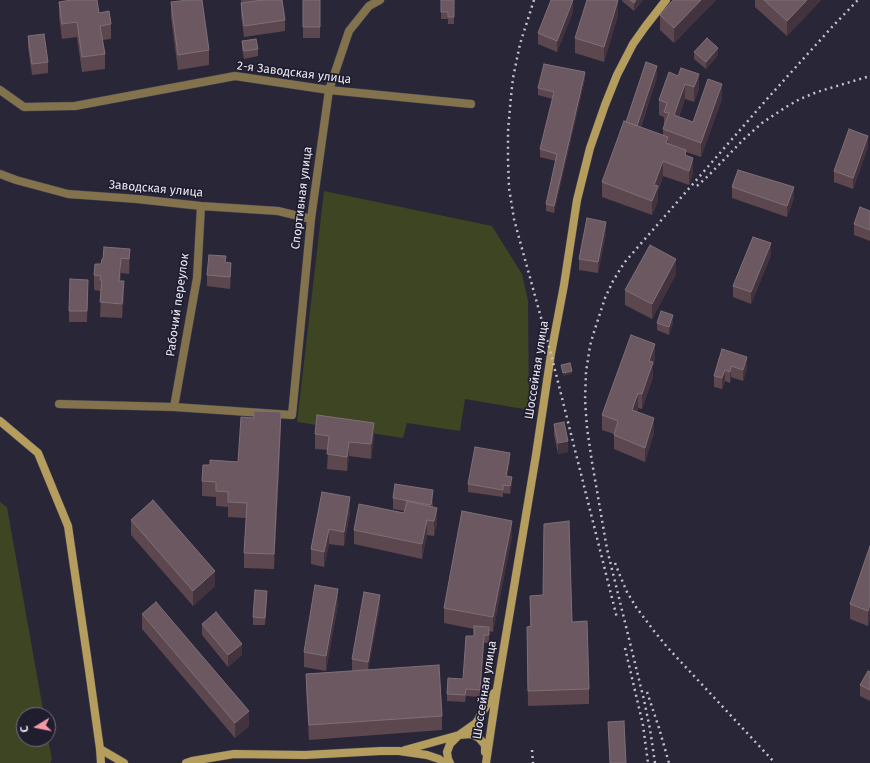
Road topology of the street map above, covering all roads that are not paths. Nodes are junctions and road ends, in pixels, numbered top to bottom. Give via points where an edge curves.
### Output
1 (380, 0) edge
2 (666, 0) edge
3 (0, 90) edge
4 (329, 90) junction
5 (471, 104) dead end
6 (0, 174) edge
7 (201, 206) junction
8 (311, 219) junction
9 (59, 404) dead end
10 (174, 407) junction
11 (0, 421) edge
12 (497, 689) junction
13 (459, 736) junction
14 (100, 749) junction
15 (400, 752) junction
16 (486, 762) edge
17 (101, 763) edge
18 (124, 763) edge
19 (186, 763) edge
20 (444, 763) edge
21 (450, 763) edge

1 - 4 street, Спортивная улица via 369,6 349,31
2 - 12 main road, Шоссейная улица via 637,39 617,75 590,148 577,200
3 - 4 street, 2-я Заводская улица via 24,107 75,106 235,76
4 - 5 street, 2-я Заводская улица
4 - 8 street, Спортивная улица
6 - 7 street, Заводская улица via 68,194
7 - 8 street, Заводская улица via 278,211
7 - 10 street, Рабочий переулок via 197,278
8 - 10 street, Спортивная улица via 292,415
9 - 10 street
11 - 14 main road via 38,453 68,526
12 - 13 main road via 476,722
12 - 16 main road, Шоссейная улица
13 - 15 main road
13 - 16 main road via 471,734 479,738 484,745
13 - 21 main road via 450,744 447,752
14 - 17 main road
14 - 18 main road
15 - 19 main road via 234,754
15 - 20 main road via 427,755

